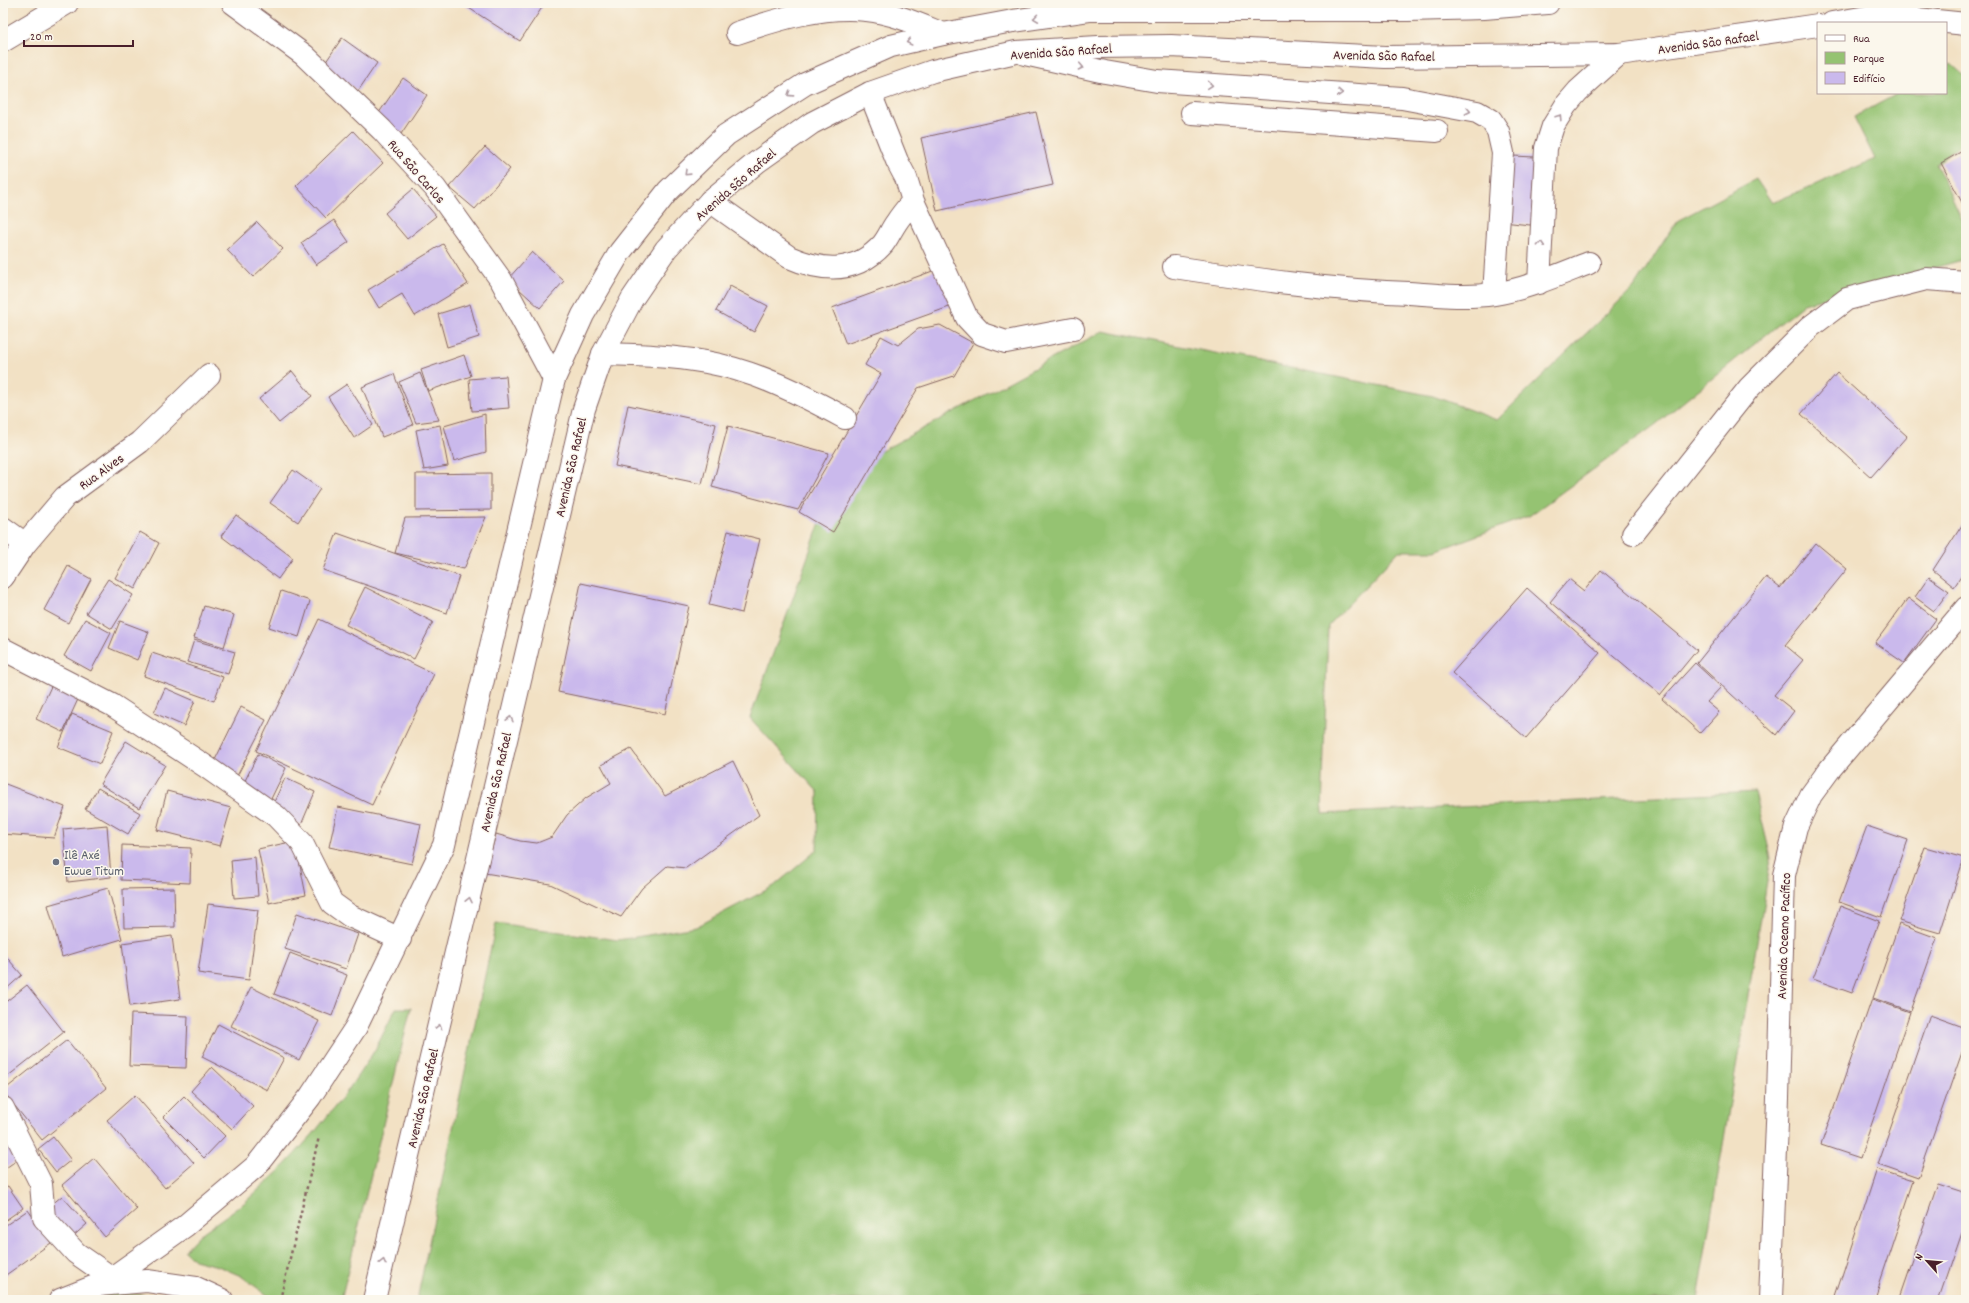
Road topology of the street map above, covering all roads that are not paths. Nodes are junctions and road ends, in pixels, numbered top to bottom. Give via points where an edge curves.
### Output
1 (67, 3) edge
2 (233, 3) edge
3 (1548, 3) edge
4 (1907, 3) edge
5 (1484, 6) edge
6 (1878, 15) junction
7 (1838, 22) edge
8 (1946, 22) edge
9 (1947, 22) edge
10 (1966, 24) edge
11 (1817, 25) edge
12 (738, 33) dead end
13 (943, 34) junction
14 (3, 41) edge
15 (1016, 52) junction
16 (1619, 54) junction
17 (870, 93) junction
18 (1192, 113) dead end
19 (1437, 131) dead end
20 (710, 201) junction
21 (913, 201) junction
22 (1589, 263) dead end
23 (1174, 267) dead end
24 (1539, 282) junction
25 (1966, 282) edge
26 (1494, 294) junction
27 (1073, 329) dead end
28 (603, 354) junction
29 (209, 374) dead end
30 (554, 379) junction
31 (845, 418) dead end
32 (3, 528) edge
33 (1633, 534) dead end
34 (25, 544) junction
35 (3, 577) edge
36 (1966, 608) edge
37 (3, 649) edge
38 (400, 940) junction
39 (3, 1108) edge
40 (105, 1282) junction
41 (60, 1300) edge
42 (222, 1300) edge
43 (374, 1300) edge
44 (1770, 1300) edge

1 - 14 main road
2 - 30 main road, Rua São Carlos via 304,55 382,130 435,188 501,280
3 - 5 main road
4 - 6 main road
5 -> 13 main road via 1089,10
6 - 7 main road
6 - 8 main road
9 - 10 main road
11 - 16 main road, Avenida São Rafael
12 - 13 main road via 803,14 866,10 894,15
13 -> 30 main road via 891,46 805,84 726,135 668,191 620,252 583,315
15 - 16 main road, Avenida São Rafael via 1171,46 1385,57
15 - 17 main road, Avenida São Rafael via 933,71
15 -> 26 main road via 1105,72 1157,80 1402,98 1476,112 1491,120 1498,131 1503,153
24 -> 16 main road via 1546,148 1553,126 1578,91
17 - 20 main road, Avenida São Rafael via 812,122 757,162
17 - 21 main road via 897,162 906,178
18 - 19 main road
20 - 21 main road via 789,257 819,268 835,269 869,256 883,244
20 - 28 main road, Avenida São Rafael via 666,249 632,299
21 - 27 main road via 967,318 982,334 1006,342
22 - 24 main road
23 - 26 main road via 1299,286 1376,292
24 - 26 main road
25 - 33 main road via 1926,279 1847,299 1828,313 1810,327 1749,388
28 - 31 main road via 654,355 707,362 758,376
43 -> 28 main road, Avenida São Rafael via 580,425
29 - 34 main road, Rua Alves via 140,442 65,497
30 - 38 main road via 444,845
32 - 34 main road
34 - 35 main road, Rua Alves
36 - 44 main road, Avenida Oceano Pacífico via 1830,769 1811,795 1796,827 1784,875
37 - 38 main road via 112,705 276,816 302,843 332,903 350,916
38 - 40 main road via 356,1027 310,1097 256,1166 185,1226
39 - 40 main road via 41,1184 44,1218
40 - 41 main road
40 - 42 main road via 147,1281 196,1288

